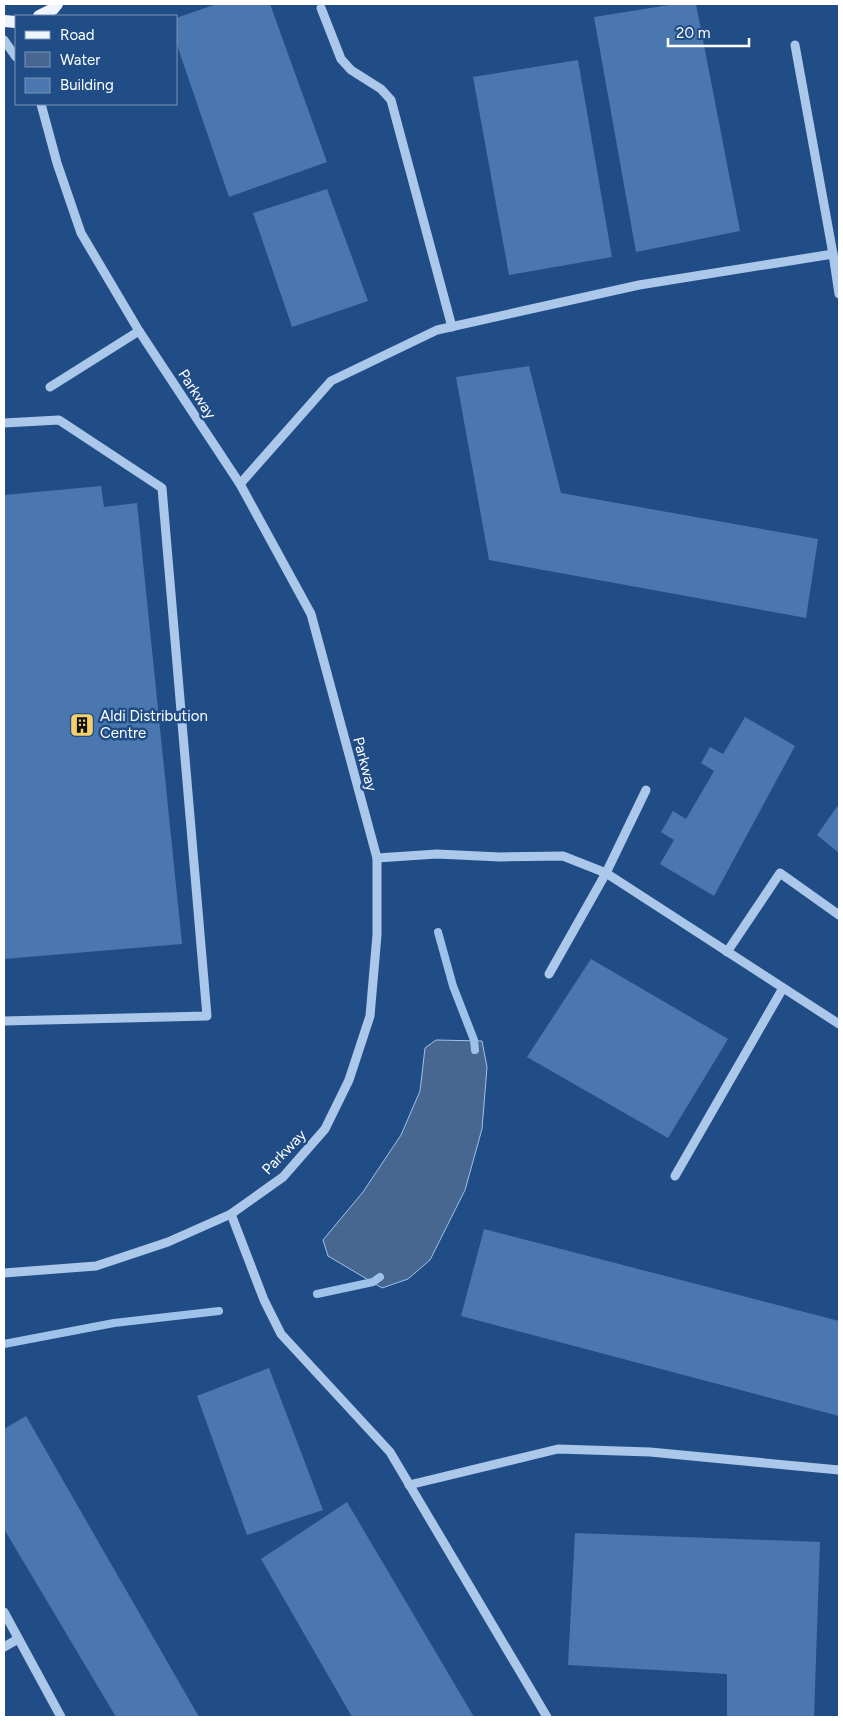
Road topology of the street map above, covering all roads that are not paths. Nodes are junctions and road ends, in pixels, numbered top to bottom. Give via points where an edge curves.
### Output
1 (321, 8) dead end
2 (54, 10) edge
3 (42, 15) edge
4 (4, 40) edge
5 (795, 45) dead end
6 (15, 56) edge
7 (41, 105) edge
8 (833, 254) junction
9 (839, 294) edge
10 (452, 327) junction
11 (139, 331) junction
12 (50, 386) dead end
13 (4, 423) edge
14 (240, 484) junction
15 (646, 790) dead end
16 (377, 858) junction
17 (606, 873) junction
18 (839, 915) edge
19 (727, 952) junction
20 (549, 974) dead end
21 (783, 988) junction
22 (4, 1021) edge
23 (839, 1024) edge
24 (675, 1176) dead end
25 (231, 1214) junction
26 (4, 1273) edge
27 (839, 1470) edge
28 (409, 1485) junction
29 (4, 1612) edge
30 (18, 1639) junction
31 (4, 1647) edge
32 (61, 1717) edge
33 (547, 1717) edge

1 - 10 street via 341,59 391,100
2 - 3 main road
4 - 6 street
5 - 8 street
7 - 11 street, Parkway via 56,163 81,233
8 - 9 street
8 - 10 street via 639,285
10 - 14 street via 430,333 331,381
11 - 12 street
11 - 14 street, Parkway
13 - 22 street via 59,420 162,488 207,1016
14 - 16 street, Parkway via 311,614
15 - 17 street
16 - 17 street via 437,854 563,856
16 - 25 street, Parkway via 377,935 370,1016 349,1080 325,1129 283,1177
17 - 19 street
17 - 20 street
18 - 19 street via 780,873
19 - 21 street
21 - 23 street
21 - 24 street
25 - 26 street, Parkway via 168,1242 96,1266
25 - 28 street via 264,1300 281,1334 390,1452
27 - 28 street via 650,1452 558,1449
28 - 33 street
29 - 30 street
30 - 31 street
30 - 32 street

